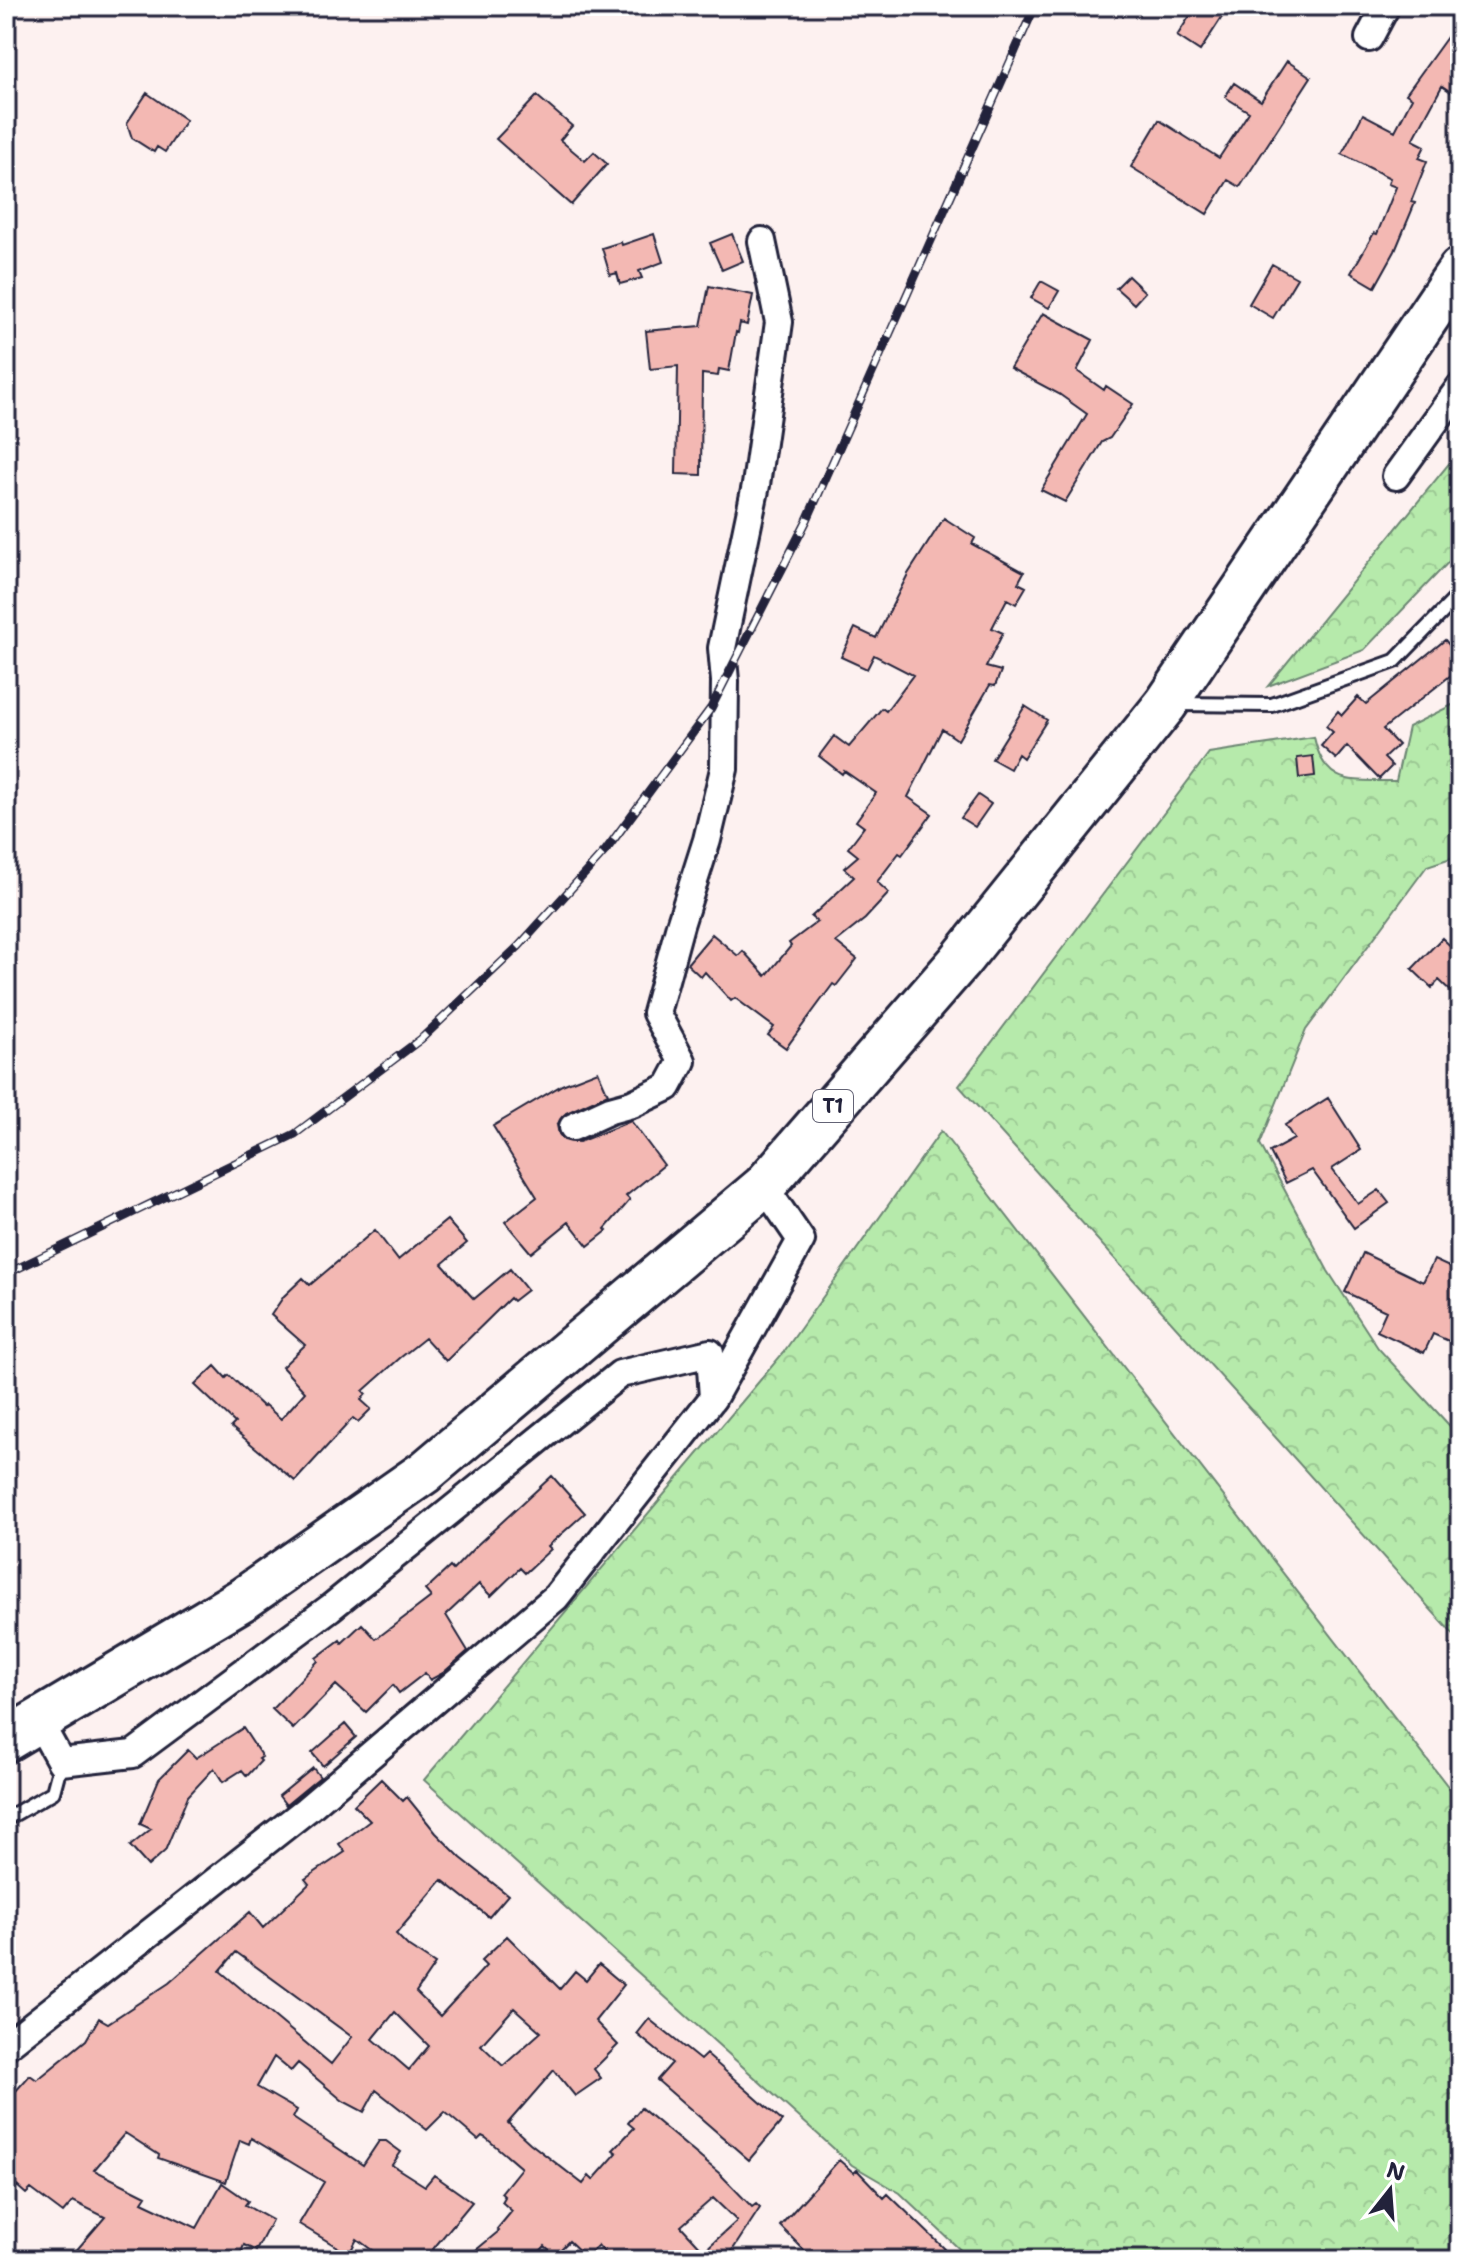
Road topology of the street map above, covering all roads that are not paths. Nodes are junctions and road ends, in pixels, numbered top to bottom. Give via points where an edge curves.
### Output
1 (1386, 6) edge
2 (1369, 38) dead end
3 (762, 241) dead end
4 (1460, 269) edge
5 (1460, 387) edge
6 (1396, 476) dead end
7 (1460, 594) edge
8 (1166, 704) junction
9 (573, 1127) dead end
10 (764, 1186) junction
11 (713, 1398) junction
12 (22, 1731) edge
13 (61, 1762) junction
14 (6, 1819) edge
15 (6, 2046) edge

1 - 2 street
3 - 9 street via 779,322 756,485 722,648 724,769 656,1013 682,1061 668,1087
4 - 8 highway, T1
5 - 6 street
7 - 8 lane via 1395,661 1272,705
8 - 10 highway, T1 via 959,962
10 - 11 street via 801,1240
10 - 12 highway, T1 via 425,1472 243,1599
11 - 13 street via 710,1353 620,1374 330,1608 133,1754
11 - 15 street via 556,1597 306,1810
12 - 13 street
13 - 14 lane via 53,1792

